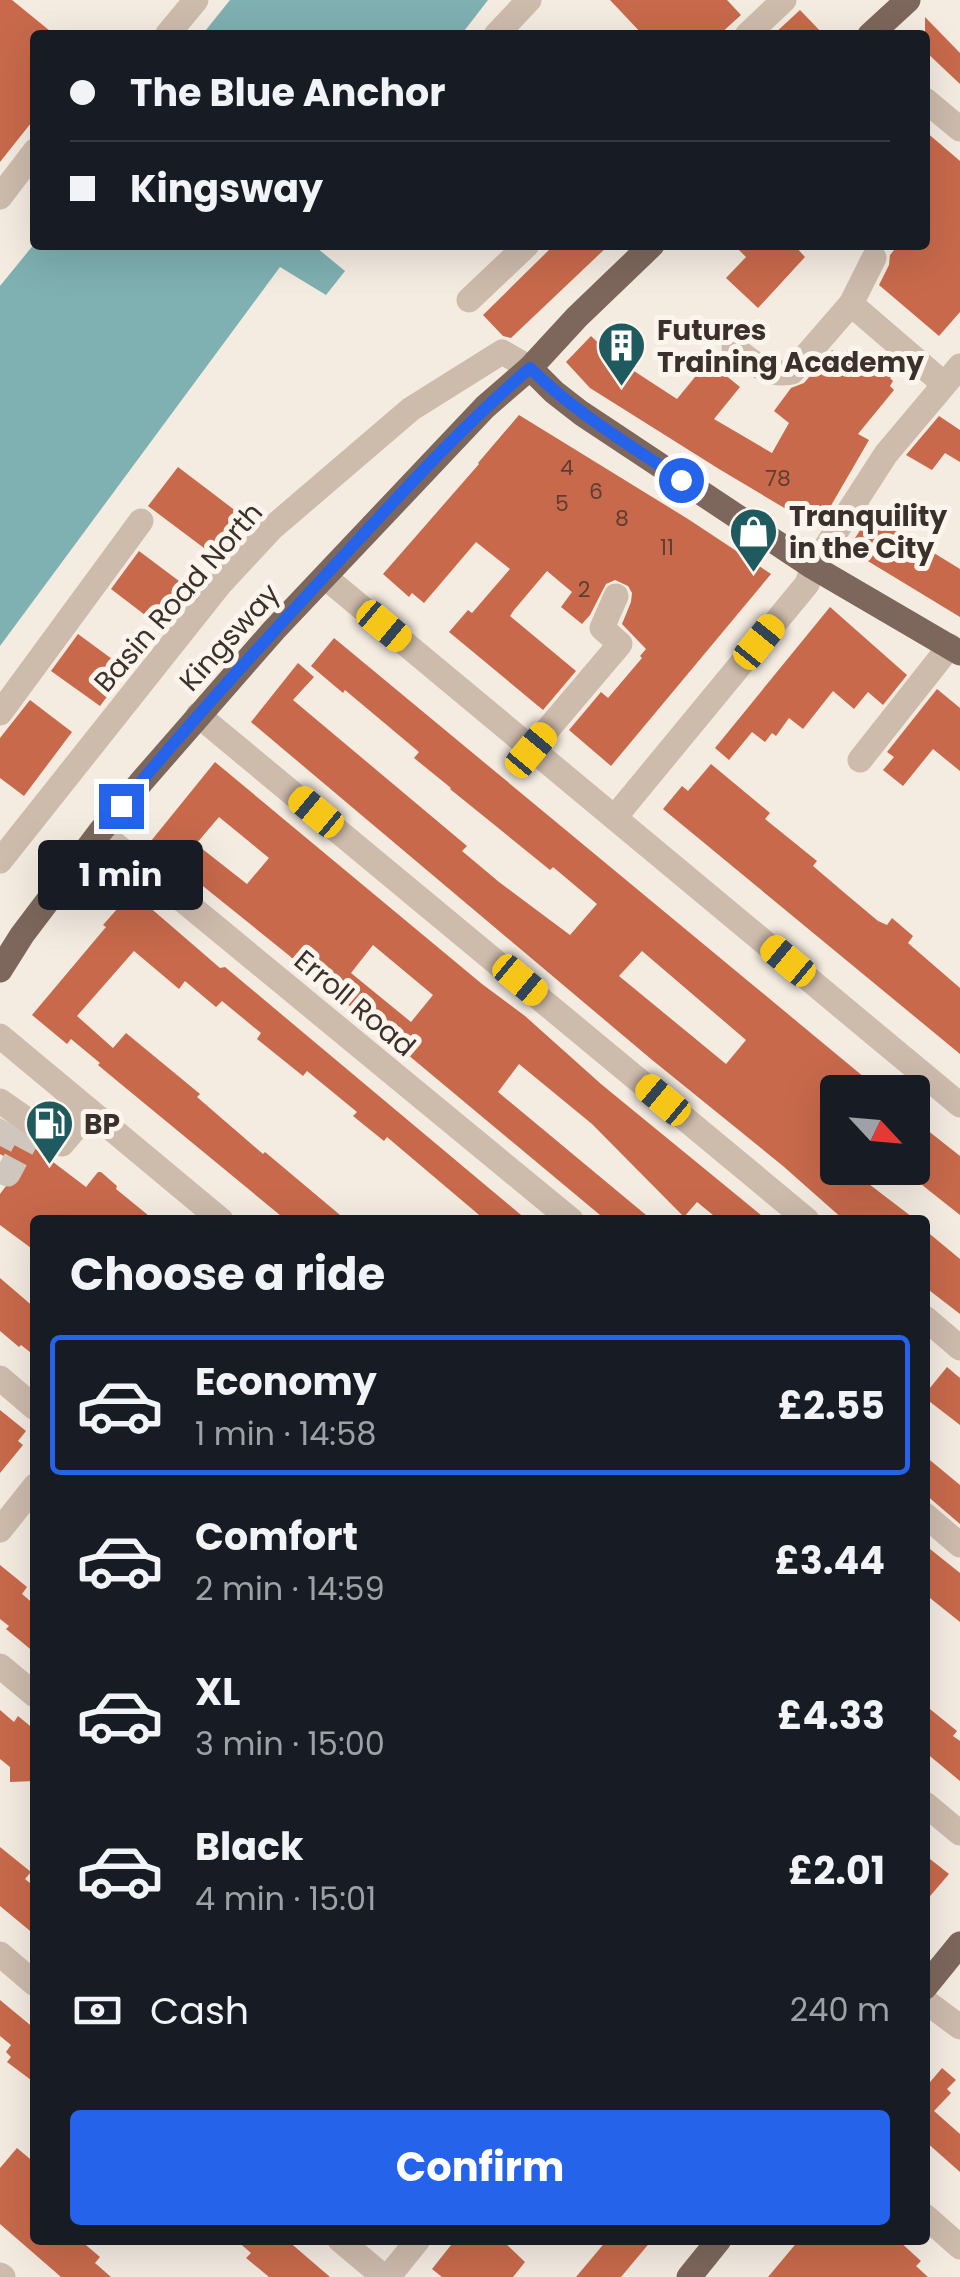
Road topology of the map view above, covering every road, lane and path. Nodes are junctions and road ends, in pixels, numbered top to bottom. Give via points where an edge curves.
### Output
1 (196, 0) edge
2 (530, 0) edge
3 (746, 0) edge
4 (908, 0) edge
5 (766, 17) edge
6 (171, 30) edge
7 (501, 30) edge
8 (875, 30) edge
9 (930, 104) edge
10 (960, 129) edge
11 (30, 158) edge
12 (0, 196) edge
13 (518, 250) edge
14 (647, 250) edge
15 (874, 258) dead end
16 (469, 300) dead end
17 (851, 304) junction
18 (734, 348) dead end
19 (530, 368) junction
20 (952, 375) edge
21 (141, 521) dead end
22 (814, 567) junction
23 (324, 576) junction
24 (616, 596) dead end
25 (955, 649) edge
26 (0, 713) edge
27 (198, 716) junction
28 (531, 750) junction
29 (860, 760) dead end
30 (615, 818) junction
31 (10, 829) edge
32 (100, 832) junction
33 (0, 861) edge
34 (0, 970) edge
35 (0, 1036) edge
36 (0, 1102) edge
37 (960, 1105) edge
38 (90, 1111) junction
39 (215, 1215) edge
40 (564, 1215) edge
41 (801, 1215) edge
42 (0, 1378) edge
43 (30, 1404) edge
44 (30, 1492) edge
45 (930, 1519) edge
46 (0, 1530) edge
47 (960, 1545) edge
48 (0, 1666) edge
49 (30, 1691) edge
50 (930, 1808) edge
51 (960, 1833) edge
52 (960, 1944) edge
53 (0, 1954) edge
54 (30, 1980) edge
55 (930, 1981) edge
56 (930, 2004) edge
57 (960, 2027) edge
58 (930, 2221) edge
59 (346, 2245) edge
60 (414, 2245) edge
61 (715, 2245) edge
62 (960, 2248) edge
63 (386, 2277) edge
64 (689, 2277) edge

1 - 6 street
2 - 7 street
3 - 5 street
4 - 8 main road
9 - 10 street
11 - 12 street
13 - 16 street
14 - 19 main road, Kingsway
15 - 17 street
17 - 18 street via 792,372 767,372
17 - 20 street
19 - 22 main road via 581,413
19 - 23 main road, Kingsway
19 - 31 street, Basin Road North via 502,352 411,409 272,528
20 - 22 street via 886,454
21 - 26 street
22 - 25 main road
22 - 30 street via 807,584
23 - 27 main road, Kingsway
23 - 28 street
24 - 28 street via 602,628 620,644
25 - 29 street
27 - 32 main road, Kingsway
27 - 41 street
28 - 30 street
30 - 37 street
31 - 33 street, Basin Road North
32 - 34 main road, Kingsway
32 - 40 street, Erroll Road
35 - 38 street
36 - 38 street via 62,1144
38 - 39 street
42 - 43 street
44 - 46 street
45 - 47 street
48 - 49 street
50 - 51 street
52 - 55 main road
53 - 54 street
56 - 57 street
58 - 62 street
59 - 63 street
60 - 63 street
61 - 64 main road

